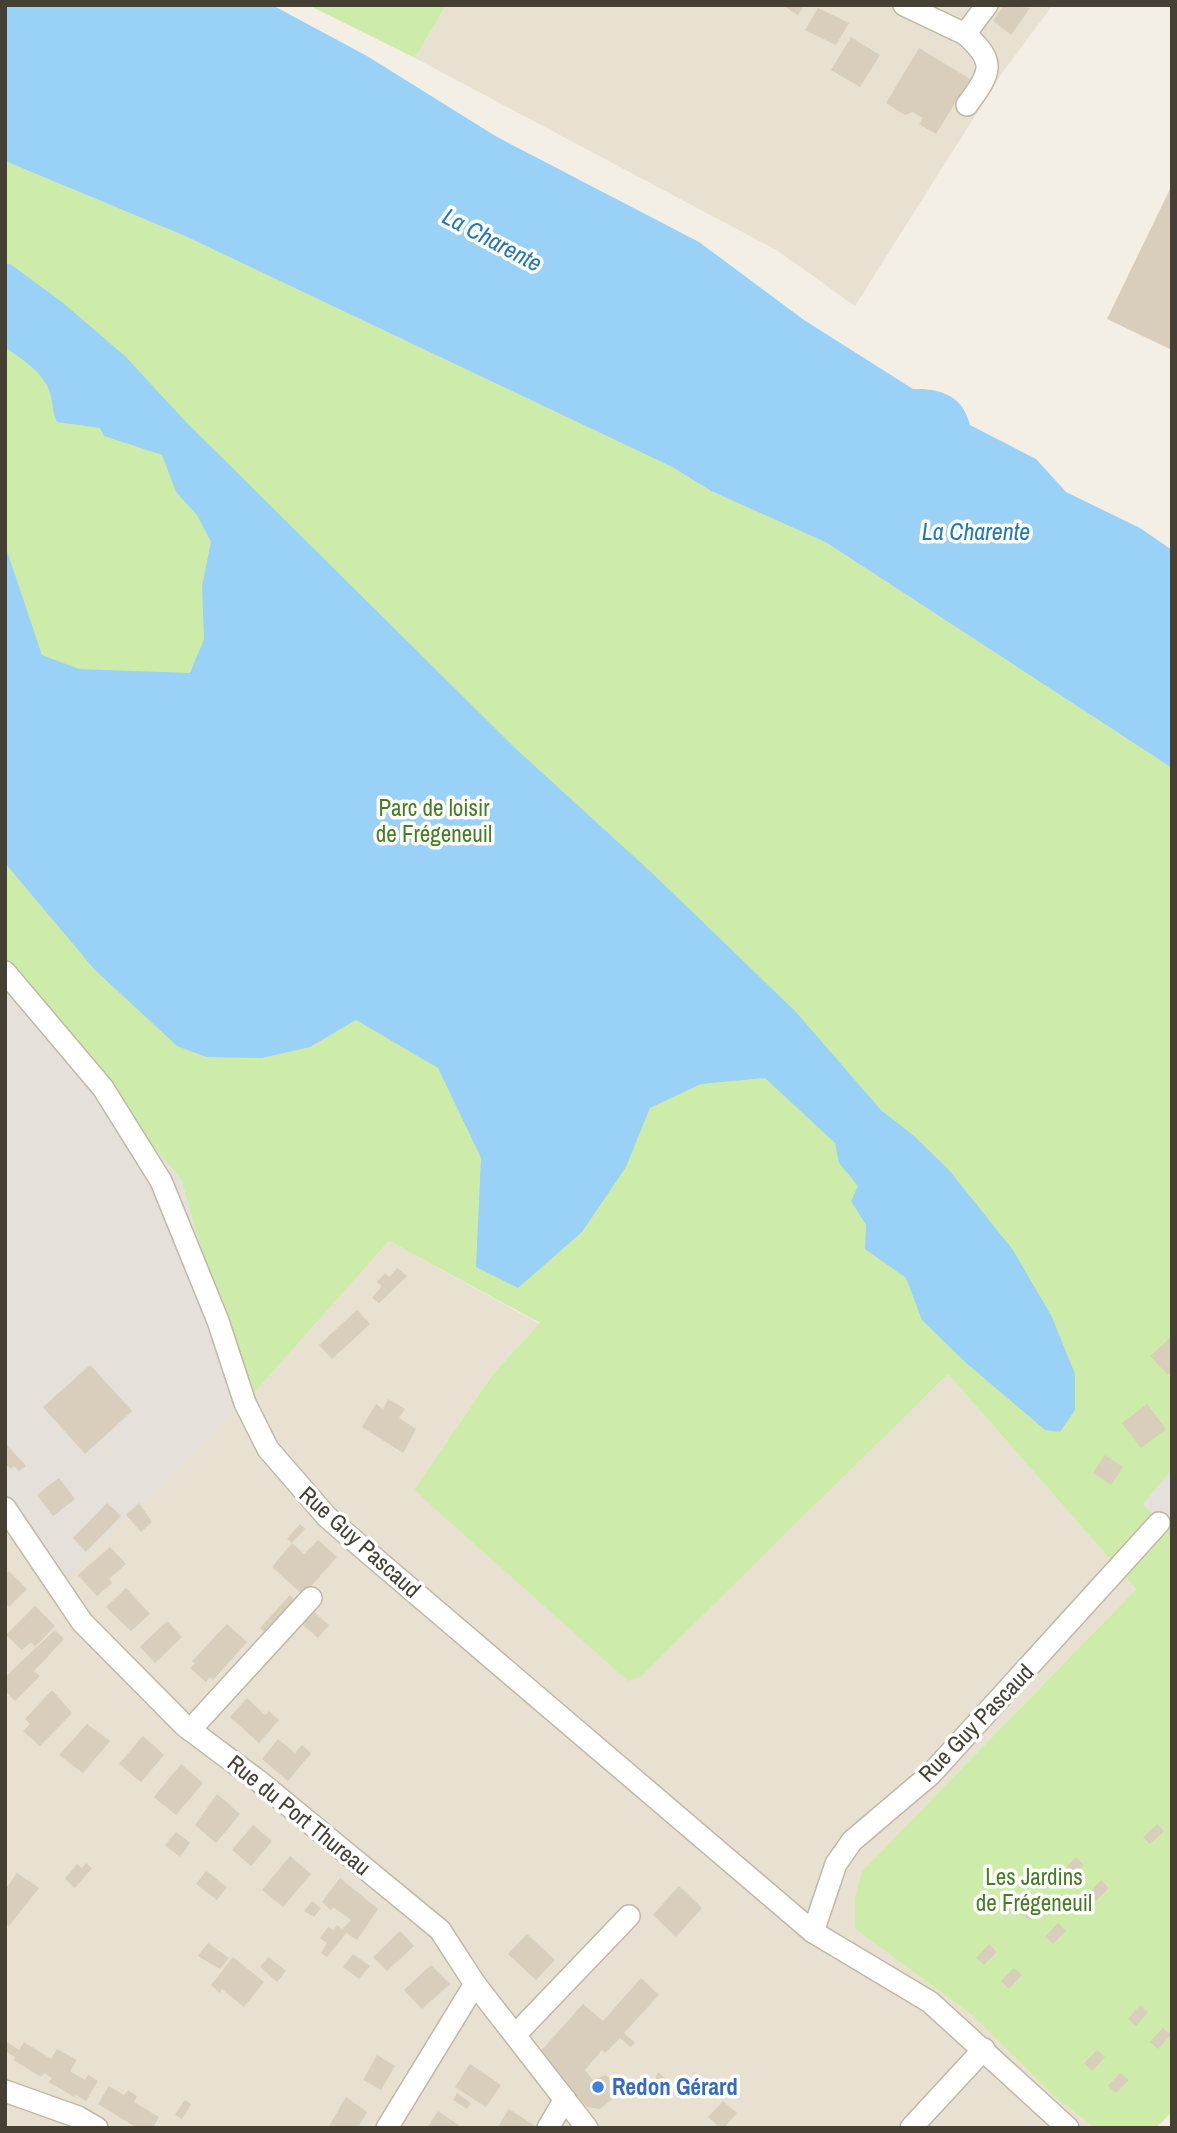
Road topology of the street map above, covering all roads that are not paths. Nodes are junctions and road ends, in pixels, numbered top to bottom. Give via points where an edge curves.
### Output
1 (904, 5) edge
2 (987, 5) edge
3 (965, 34) junction
4 (967, 105) dead end
5 (5, 972) edge
6 (6, 1510) edge
7 (1159, 1523) dead end
8 (311, 1598) dead end
9 (190, 1730) junction
10 (629, 1916) dead end
11 (813, 1932) junction
12 (475, 1984) junction
13 (515, 2035) junction
14 (984, 2049) junction
15 (5, 2091) edge
16 (565, 2099) junction
17 (97, 2128) edge
18 (387, 2128) edge
19 (548, 2128) edge
20 (587, 2128) edge
21 (911, 2128) edge
22 (1069, 2128) edge

1 - 3 street
2 - 3 street
3 - 4 street via 984,52 988,69
5 - 11 street, Rue Guy Pascaud via 103,1088 161,1181 218,1321 244,1403 286,1473 327,1517
6 - 9 street, Rue du Port Thureau via 82,1622
7 - 11 street, Rue Guy Pascaud via 931,1774 852,1840 836,1864
8 - 9 street
9 - 12 street, Rue du Port Thureau via 440,1930
10 - 13 street
11 - 14 street, Rue Guy Pascaud via 930,2001
12 - 13 street, Rue du Port Thureau
12 - 18 street
13 - 16 street, Rue du Port Thureau
14 - 21 street
14 - 22 street, Rue Guy Pascaud
15 - 17 street
16 - 19 street
16 - 20 street, Rue du Port Thureau

